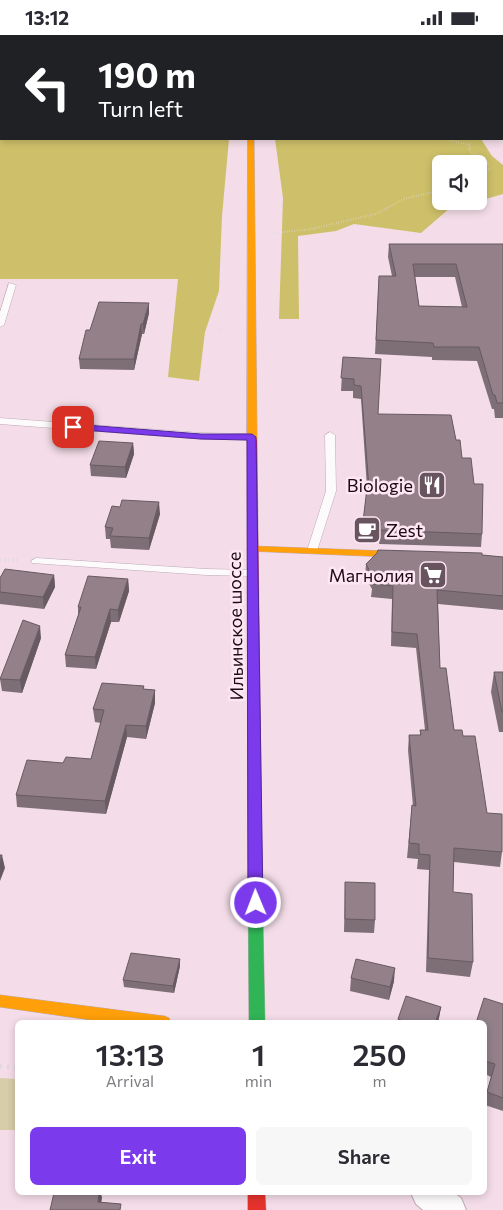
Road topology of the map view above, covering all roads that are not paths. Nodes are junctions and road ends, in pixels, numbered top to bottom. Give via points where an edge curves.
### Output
1 (251, 140) edge
2 (12, 285) dead end
3 (0, 325) edge
4 (0, 421) edge
5 (330, 435) dead end
6 (252, 437) junction
7 (252, 549) junction
8 (312, 551) junction
9 (427, 555) edge
10 (36, 561) dead end
11 (252, 573) junction
12 (0, 1001) edge
13 (142, 1020) edge
14 (257, 1020) edge
15 (257, 1195) edge
16 (430, 1195) edge
17 (257, 1210) edge
18 (449, 1210) edge

1 - 6 main road, Ильинское шоссе
2 - 3 lane
4 - 6 lane via 201,437
5 - 8 lane via 331,491
6 - 7 main road, Ильинское шоссе
7 - 8 main road
7 - 11 main road, Ильинское шоссе
8 - 9 main road
10 - 11 lane
11 - 14 main road, Ильинское шоссе
12 - 13 main road
15 - 17 main road
16 - 18 street

